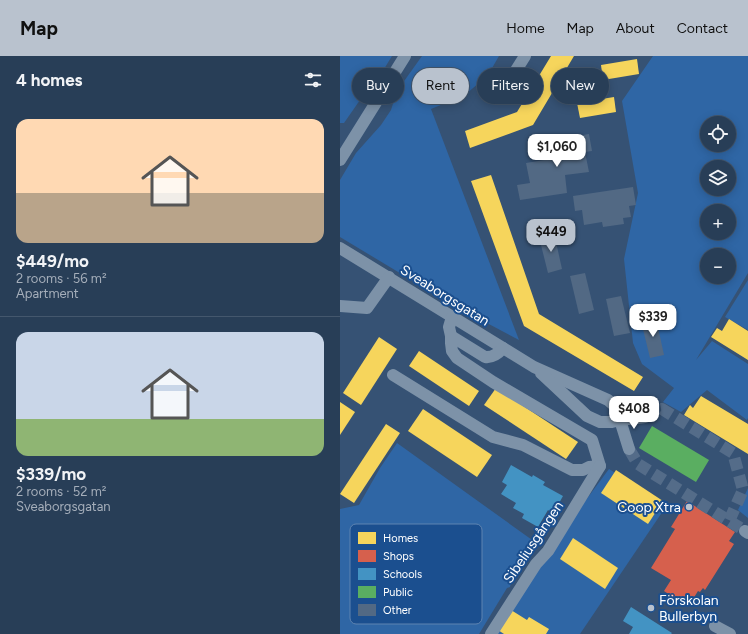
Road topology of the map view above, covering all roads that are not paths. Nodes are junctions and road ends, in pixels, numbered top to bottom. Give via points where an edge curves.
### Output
1 (405, 56) edge
2 (525, 56) edge
3 (517, 68) edge
4 (340, 160) edge
5 (340, 248) edge
6 (389, 277) junction
7 (340, 306) edge
8 (452, 317) junction
9 (451, 336) junction
10 (503, 348) junction
11 (534, 367) junction
12 (393, 375) dead end
13 (645, 417) tunnel mouth
14 (620, 420) junction
15 (629, 449) tunnel mouth
16 (600, 466) junction
17 (716, 626) dead end
18 (491, 634) edge
19 (730, 634) edge

1 - 4 street
2 - 3 street
5 - 6 street, Sveaborgsgatan
6 - 7 street via 367,308
6 - 8 street, Sveaborgsgatan
8 - 9 street via 449,327
8 - 10 street, Sveaborgsgatan
9 - 10 street via 485,357 498,354
9 - 16 street via 452,351 458,358 493,382 592,440
10 - 11 street, Sveaborgsgatan
11 - 14 street, Sveaborgsgatan via 608,400 616,407
11 - 14 street, Sveaborgsgatan via 587,416 600,422
12 - 16 street via 493,437 524,445 572,470
13 - 14 street, Sveaborgsgatan
14 - 15 street, Sveaborgsgatan
16 - 18 street, Sibeliusgången via 548,551 536,564
17 - 19 street

